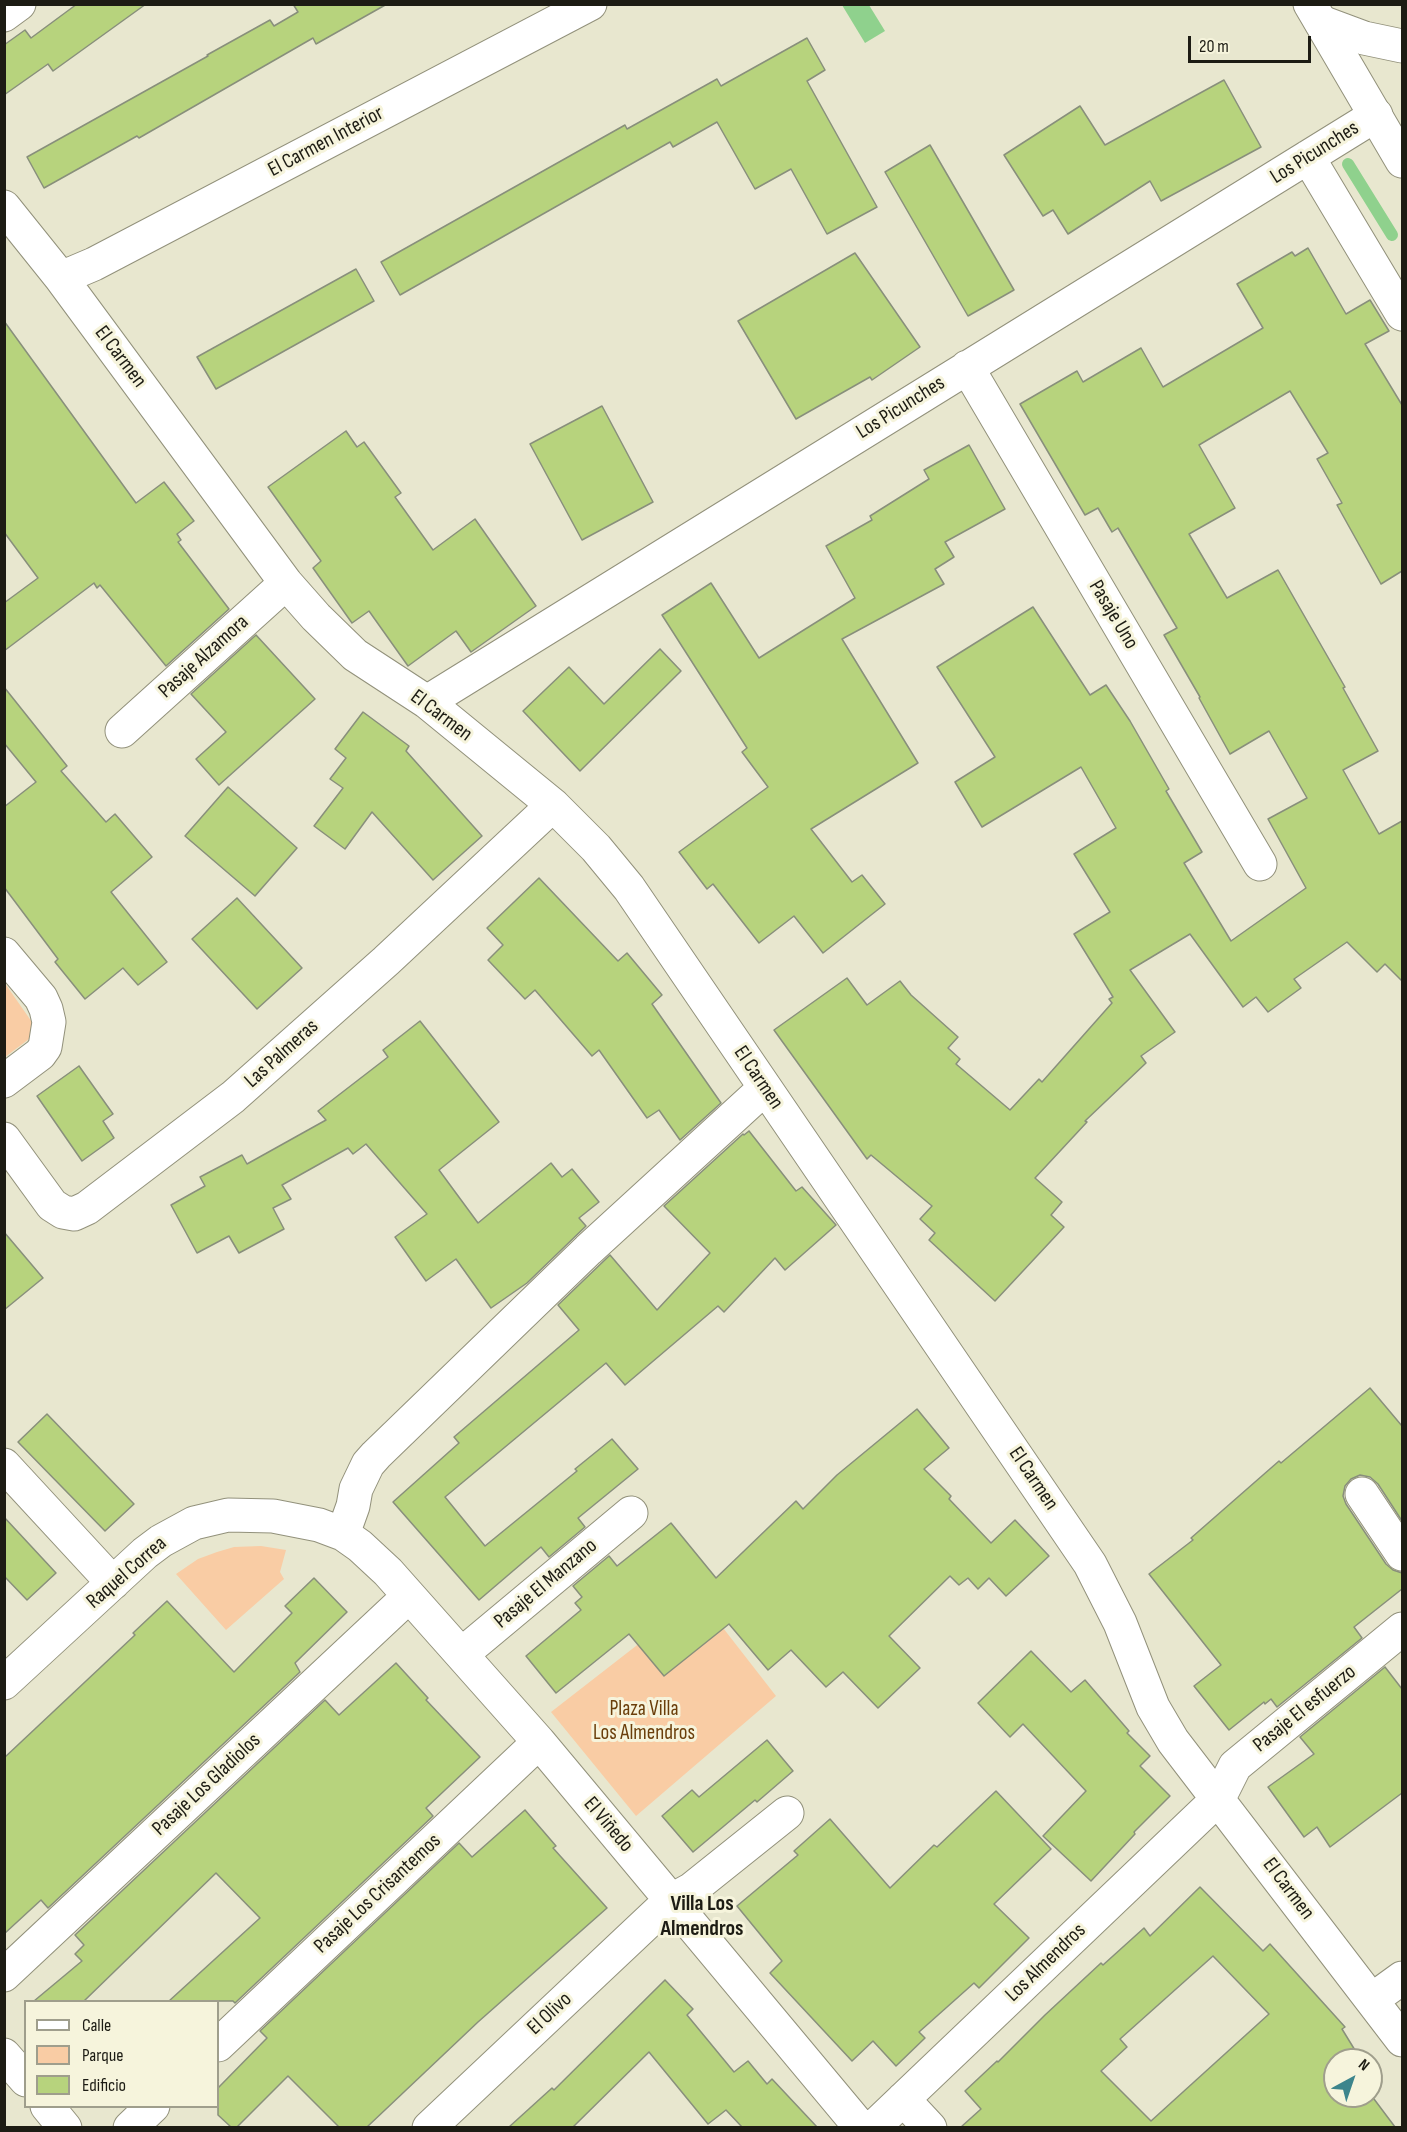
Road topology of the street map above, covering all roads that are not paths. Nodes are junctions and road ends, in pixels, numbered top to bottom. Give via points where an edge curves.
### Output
1 (18, 4) edge
2 (590, 4) edge
3 (1316, 13) edge
4 (4, 15) edge
5 (1402, 46) edge
6 (1376, 115) junction
7 (1308, 157) junction
8 (1402, 161) edge
9 (4, 207) edge
10 (61, 278) junction
11 (1402, 314) edge
12 (966, 367) junction
13 (286, 583) junction
14 (427, 702) junction
15 (122, 731) dead end
16 (553, 805) junction
17 (1260, 864) dead end
18 (4, 954) edge
19 (4, 1081) edge
20 (765, 1088) junction
21 (4, 1139) edge
22 (4, 1465) edge
23 (1362, 1494) dead end
24 (631, 1513) dead end
25 (343, 1534) junction
26 (1402, 1554) edge
27 (113, 1583) junction
28 (410, 1596) junction
29 (1402, 1629) edge
30 (462, 1654) junction
31 (4, 1683) edge
32 (539, 1742) junction
33 (1219, 1798) junction
34 (787, 1813) dead end
35 (670, 1901) junction
36 (4, 1975) edge
37 (1402, 1978) edge
38 (1372, 1999) junction
39 (1402, 2040) edge
40 (219, 2044) edge
41 (4, 2055) edge
42 (24, 2078) edge
43 (903, 2099) junction
44 (49, 2108) edge
45 (151, 2108) edge
46 (65, 2127) edge
47 (130, 2127) edge
48 (429, 2127) edge
49 (861, 2127) edge
50 (873, 2127) edge
51 (930, 2127) edge

1 - 4 street
2 - 10 street, El Carmen Interior
3 - 5 street via 1364,38
3 - 6 street
6 - 7 street, Los Picunches
6 - 8 street
7 - 11 street
7 - 12 street, Los Picunches
9 - 10 street, El Carmen
10 - 13 street, El Carmen
12 - 14 street, Los Picunches
12 - 17 street, Pasaje Uno
13 - 14 street, El Carmen via 355,656
13 - 15 street, Pasaje Alzamora
14 - 16 street, El Carmen
16 - 20 street, El Carmen via 629,888
16 - 21 street, Las Palmeras via 233,1097 87,1208 74,1214 52,1205
18 - 19 street via 41,998 49,1022 40,1054
20 - 25 street via 588,1250 376,1455 359,1482
20 - 33 street, El Carmen via 1090,1564 1120,1623 1153,1707 1173,1741
22 - 27 street
23 - 26 street
24 - 30 street, Pasaje El Manzano
25 - 27 street, Raquel Correa via 273,1516 217,1516 161,1541
25 - 28 street, El Viñedo via 375,1558
27 - 31 street, Raquel Correa
28 - 30 street, El Viñedo
28 - 36 street, Pasaje Los Gladiolos
29 - 33 street, Pasaje El esfuerzo via 1235,1766
30 - 32 street, El Viñedo
32 - 35 street, El Viñedo
32 - 40 street, Pasaje Los Crisantemos
33 - 38 street, El Carmen
33 - 43 street, Los Almendros
34 - 35 street, El Olivo via 692,1889
35 - 48 street, El Olivo
35 - 49 street, El Viñedo
37 - 38 street
38 - 39 street, El Carmen
41 - 42 street
43 - 50 street, Los Almendros
43 - 51 street
44 - 46 street
45 - 47 street

